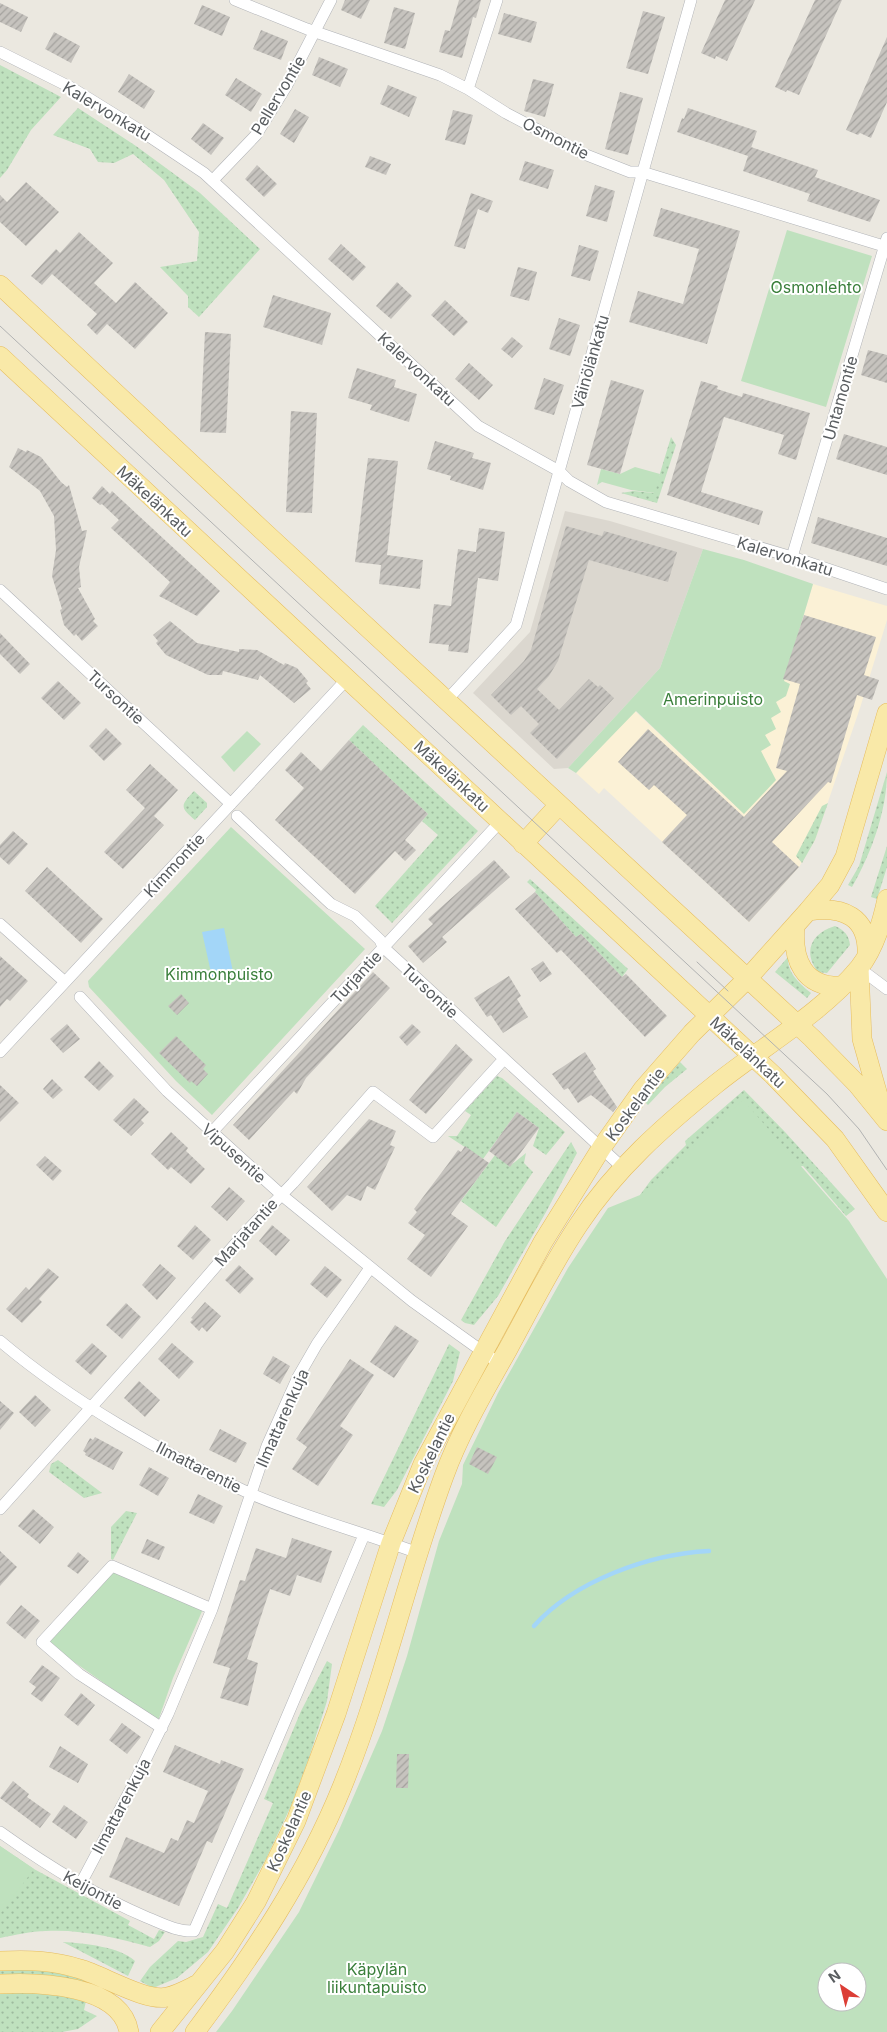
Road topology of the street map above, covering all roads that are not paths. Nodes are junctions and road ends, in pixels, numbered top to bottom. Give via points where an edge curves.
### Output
1 (236, 0) edge
2 (331, 0) edge
3 (497, 0) edge
4 (691, 0) edge
5 (315, 32) junction
6 (0, 52) edge
7 (468, 89) junction
8 (642, 172) junction
9 (213, 180) junction
10 (883, 244) edge
11 (4, 289) edge
12 (0, 356) edge
13 (559, 471) junction
14 (792, 558) junction
15 (887, 589) edge
16 (0, 590) edge
17 (347, 679) junction
18 (446, 701) junction
19 (887, 713) edge
20 (231, 804) junction
21 (559, 805) junction
22 (237, 816) dead end
23 (500, 822) junction
24 (523, 844) junction
25 (887, 899) edge
26 (808, 911) junction
27 (0, 924) edge
28 (795, 926) junction
29 (383, 948) junction
30 (863, 962) junction
31 (747, 979) junction
32 (65, 982) junction
33 (842, 986) junction
34 (887, 989) edge
35 (80, 997) dead end
36 (710, 1016) junction
37 (796, 1024) junction
38 (0, 1052) edge
39 (754, 1056) junction
40 (504, 1059) junction
41 (886, 1119) edge
42 (212, 1132) junction
43 (602, 1147) junction
44 (623, 1168) junction
45 (280, 1194) junction
46 (887, 1212) edge
47 (370, 1268) junction
48 (0, 1341) edge
49 (483, 1352) junction
50 (500, 1364) junction
51 (91, 1406) junction
52 (251, 1494) junction
53 (0, 1509) edge
54 (364, 1535) junction
55 (391, 1543) junction
56 (418, 1553) junction
57 (212, 1609) junction
58 (162, 1728) junction
59 (0, 1832) edge
60 (80, 1885) junction
61 (0, 1961) edge
62 (0, 1984) edge
63 (199, 1984) junction
64 (129, 2032) edge
65 (160, 2032) edge
66 (195, 2032) edge

1 - 5 street, Osmontie
2 - 5 street, Pellervontie
3 - 7 street
4 - 8 street, Väinölänkatu
5 - 7 street, Osmontie via 410,63
5 - 9 street, Pellervontie via 256,134
6 - 9 street, Kalervonkatu via 72,88
7 - 8 street, Osmontie via 584,154 630,172
8 - 10 street, Osmontie
8 - 13 street, Väinölänkatu
9 - 13 street, Kalervonkatu via 478,426
10 - 14 street, Untamontie
11 - 18 main road
12 - 17 main road, Mäkelänkatu
13 - 14 street, Kalervonkatu via 569,481 606,502
13 - 18 street, Väinölänkatu via 516,625
14 - 15 street, Kalervonkatu
16 - 20 street, Tursontie
17 - 20 street, Kimmontie
17 - 23 main road, Mäkelänkatu
18 - 21 main road
19 - 26 main road, Koskelantie via 845,857 830,885
20 - 32 street, Kimmontie
21 - 24 main road
21 - 31 main road
22 - 29 street, Tursontie via 331,904 356,916 380,940
23 - 24 main road, Mäkelänkatu
23 - 29 street, Turjantie
24 - 36 main road, Mäkelänkatu
25 - 30 main road, Koskelantie via 880,927
26 - 28 main road, Koskelantie
26 - 30 main road via 839,910 851,916 864,931 868,942
27 - 32 street
28 - 31 main road, Koskelantie
28 - 33 main road via 794,945 800,965 808,976 824,986
29 - 40 street, Tursontie
29 - 42 street, Turjantie
30 - 33 main road, Koskelantie
30 - 34 street
30 - 41 main road via 862,1039
31 - 36 main road, Koskelantie
31 - 37 main road
32 - 38 street, Kimmontie
33 - 37 main road, Koskelantie
35 - 42 street, Vipusentie via 167,1091
36 - 39 main road, Mäkelänkatu
36 - 43 main road, Koskelantie via 643,1089
37 - 39 main road, Koskelantie
37 - 41 main road via 857,1084
39 - 44 main road, Koskelantie via 707,1091
39 - 46 main road, Mäkelänkatu via 835,1138
40 - 43 street, Tursontie
40 - 45 street, Marjatantie via 433,1137 373,1092
42 - 45 street, Vipusentie
43 - 44 street, Tursontie
43 - 49 main road, Koskelantie via 543,1242
44 - 50 main road, Koskelantie via 601,1193 561,1252
45 - 47 street, Vipusentie
45 - 51 street, Marjatantie
47 - 49 street, Vipusentie
47 - 52 street, Ilmattarenkuja via 298,1377 273,1432
48 - 51 street, Ilmattarentie
49 - 50 street, Vipusentie
49 - 55 main road, Koskelantie via 423,1464
50 - 56 main road, Koskelantie via 445,1471
51 - 52 street, Ilmattarentie via 142,1438
51 - 53 street, Marjatantie
52 - 54 street, Ilmattarentie
52 - 57 street, Ilmattarenkuja
54 - 55 street, Ilmattarentie
54 - 60 street, Keijontie via 194,1931 162,1924
55 - 56 street, Ilmattarentie
55 - 63 main road, Koskelantie via 336,1714 296,1821 256,1902 225,1951
56 - 66 main road, Koskelantie via 361,1736 341,1789 276,1915
57 - 58 street, Ilmattarenkuja
57 - 58 street via 112,1566 42,1642 79,1674
58 - 60 street, Ilmattarenkuja
59 - 60 street, Keijontie
61 - 63 main road via 33,1959 66,1965 152,1997 166,1998
62 - 64 main road via 51,1984 92,1995 118,2008
63 - 65 main road, Koskelantie

